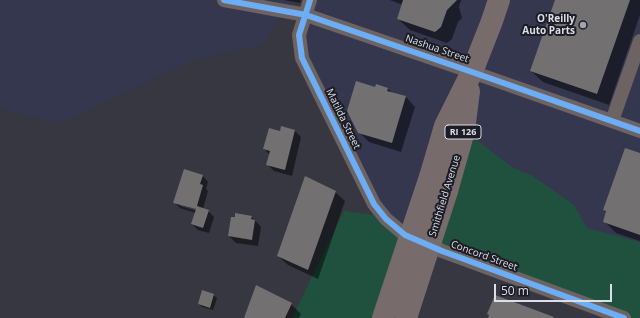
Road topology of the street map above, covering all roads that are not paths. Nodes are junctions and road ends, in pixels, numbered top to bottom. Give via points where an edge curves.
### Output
1 (224, 0) edge
2 (310, 0) edge
3 (499, 0) edge
4 (306, 15) junction
5 (640, 41) edge
6 (472, 72) junction
7 (612, 121) junction
8 (640, 131) edge
9 (405, 235) joint
10 (382, 318) edge
11 (406, 318) edge
12 (624, 318) edge

1 - 4 street, Nashua Street
2 - 4 street, Matilda Street
3 - 6 main road, Smithfield Avenue / RI 126
4 - 6 street, Nashua Street
4 - 9 street, Matilda Street via 299,36 302,58 374,204 386,220
5 - 7 street
6 - 7 street, Nashua Street
6 - 10 main road, Smithfield Avenue / RI 126, bridge via 445,126
6 - 11 main road, Smithfield Avenue / RI 126, bridge via 464,131
7 - 8 street, Nashua Street
9 - 12 street, Concord Street

